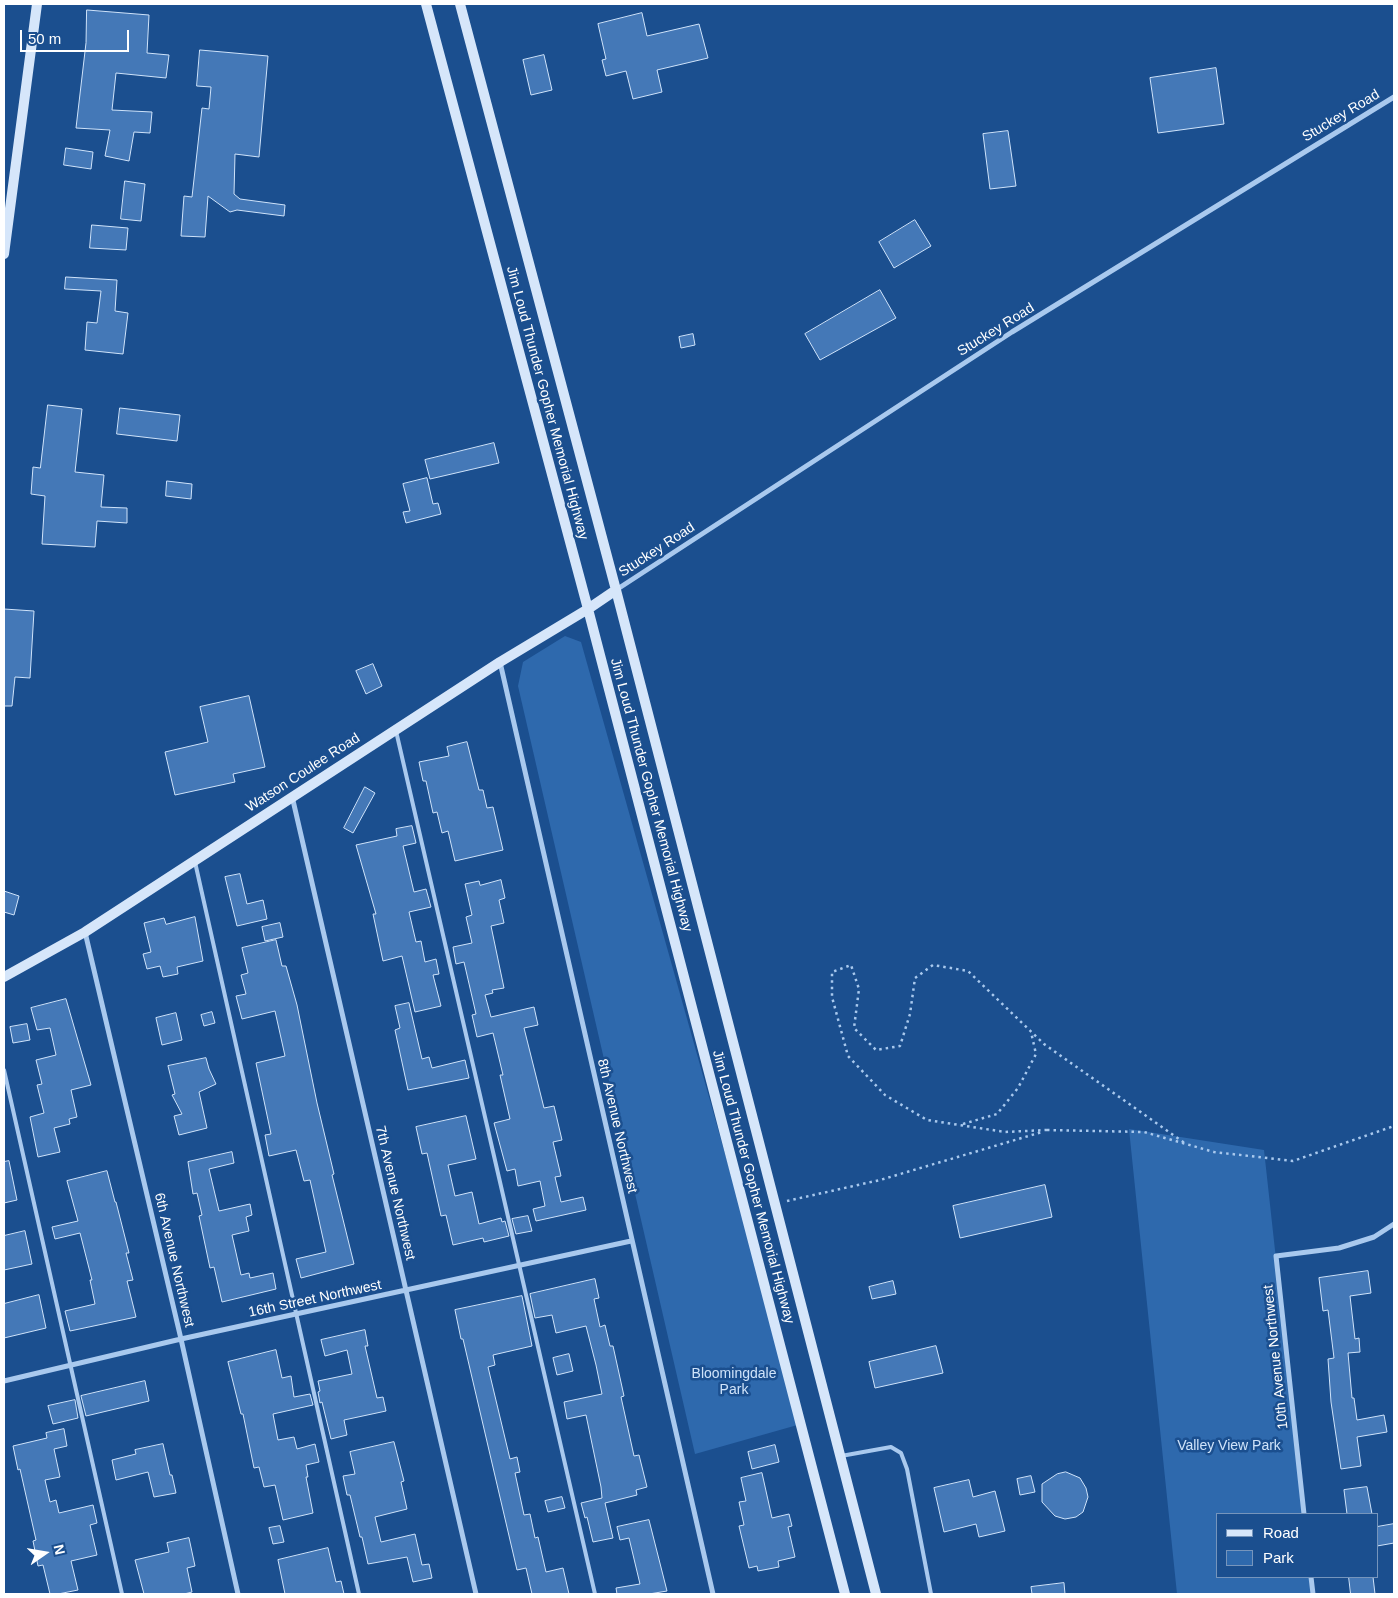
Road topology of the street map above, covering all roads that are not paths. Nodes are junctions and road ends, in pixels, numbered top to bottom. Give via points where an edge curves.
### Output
1 (37, 4) edge
2 (426, 4) edge
3 (460, 4) edge
4 (1394, 97) edge
5 (4, 254) edge
6 (616, 590) junction
7 (588, 609) junction
8 (500, 662) junction
9 (396, 729) junction
10 (292, 796) junction
11 (194, 860) junction
12 (85, 932) junction
13 (4, 977) edge
14 (4, 1070) edge
15 (1394, 1224) edge
16 (631, 1241) junction
17 (520, 1266) junction
18 (406, 1291) junction
19 (296, 1314) junction
20 (181, 1339) junction
21 (71, 1365) junction
22 (4, 1381) edge
23 (840, 1457) junction
24 (1304, 1513) edge
25 (1311, 1578) edge
26 (122, 1594) edge
27 (238, 1594) edge
28 (359, 1594) edge
29 (476, 1594) edge
30 (594, 1594) edge
31 (712, 1594) edge
32 (845, 1594) edge
33 (876, 1594) edge
34 (931, 1594) edge
35 (1313, 1594) edge

1 - 5 main road
2 - 7 main road, Jim Loud Thunder Gopher Memorial Highway
3 - 6 main road, Jim Loud Thunder Gopher Memorial Highway
4 - 6 street, Stuckey Road via 1012,332
6 - 7 main road, Watson Coulee Road
6 - 23 main road, Jim Loud Thunder Gopher Memorial Highway
7 - 8 main road, Watson Coulee Road
7 - 32 main road, Jim Loud Thunder Gopher Memorial Highway
8 - 9 main road, Watson Coulee Road
8 - 16 street, 8th Avenue Northwest
9 - 10 main road, Watson Coulee Road
9 - 17 lane
10 - 11 main road, Watson Coulee Road
10 - 18 street, 7th Avenue Northwest
11 - 12 main road, Watson Coulee Road
11 - 19 lane
12 - 13 main road, Watson Coulee Road
12 - 20 street, 6th Avenue Northwest
14 - 21 lane
15 - 24 street, 10th Avenue Northwest via 1374,1237 1339,1248 1276,1256
16 - 17 street, 16th Street Northwest
16 - 31 street, 8th Avenue Northwest
17 - 18 street, 16th Street Northwest
17 - 30 lane
18 - 19 street, 16th Street Northwest
18 - 29 street, 7th Avenue Northwest
19 - 20 street, 16th Street Northwest
19 - 28 lane
20 - 21 street, 16th Street Northwest
20 - 27 street, 6th Avenue Northwest
21 - 22 street, 16th Street Northwest
21 - 26 lane
23 - 33 main road, Jim Loud Thunder Gopher Memorial Highway
23 - 34 lane via 891,1447 902,1453
25 - 35 street

